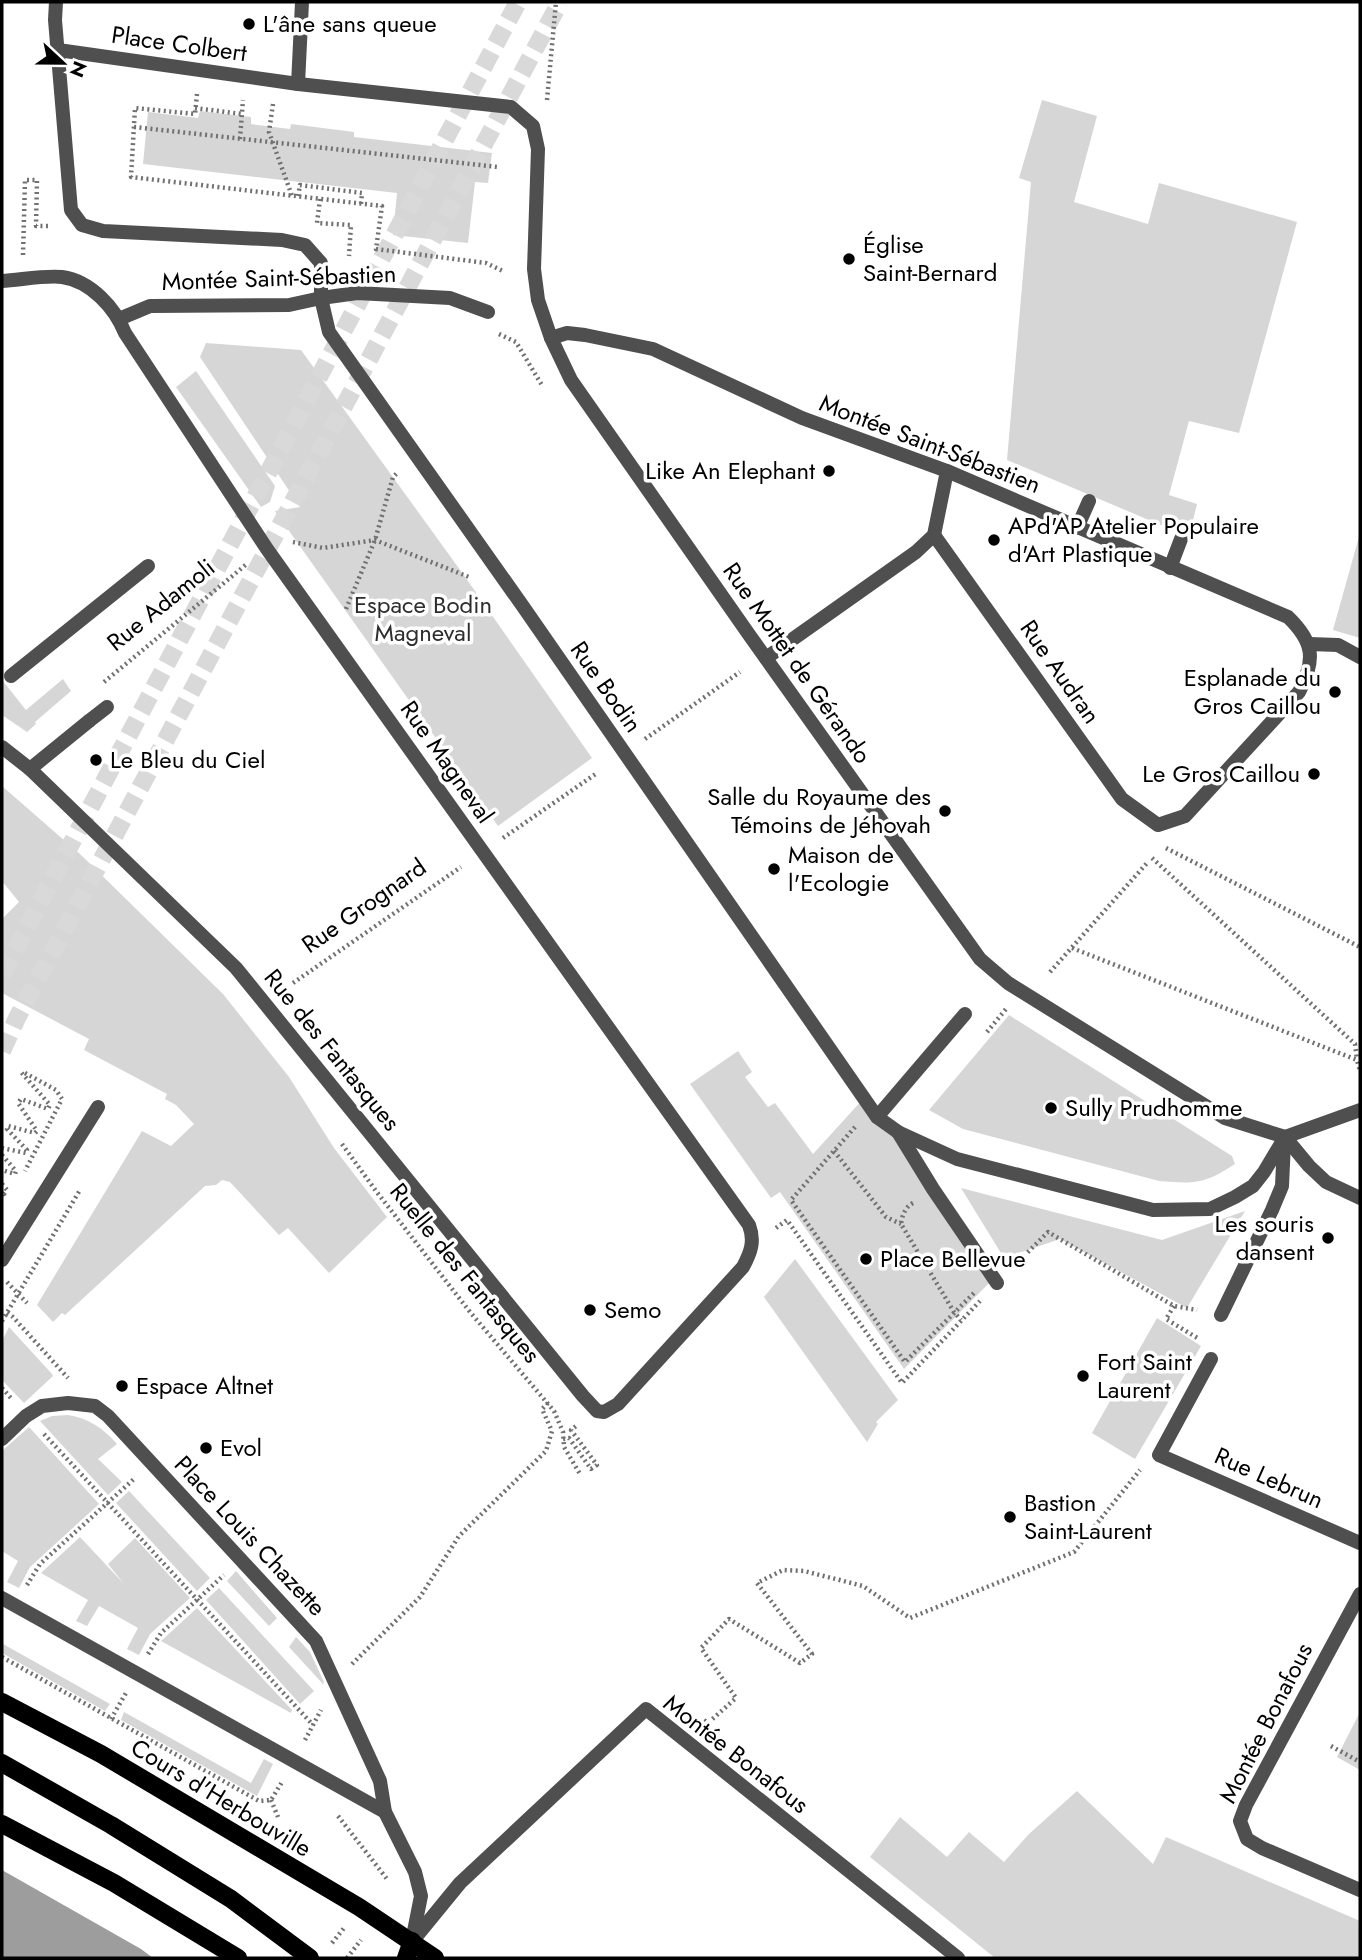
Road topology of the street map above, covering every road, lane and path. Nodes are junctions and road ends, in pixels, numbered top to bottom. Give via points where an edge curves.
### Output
1 (55, 2) edge
2 (302, 2) edge
3 (555, 2) edge
4 (58, 50) junction
5 (298, 84) junction
6 (197, 93) dead end
7 (243, 99) dead end
8 (547, 100) dead end
9 (273, 103) dead end
10 (195, 108) junction
11 (242, 114) junction
12 (134, 127) junction
13 (240, 139) junction
14 (274, 142) junction
15 (498, 167) dead end
16 (295, 196) junction
17 (320, 199) junction
18 (361, 204) junction
19 (19, 225) dead end
20 (34, 226) junction
21 (48, 226) dead end
22 (23, 254) dead end
23 (349, 256) dead end
24 (505, 272) dead end
25 (2, 281) edge
26 (321, 298) junction
27 (488, 312) dead end
28 (119, 318) junction
29 (495, 333) dead end
30 (551, 338) junction
31 (541, 382) dead end
32 (414, 452) junction
33 (947, 471) junction
34 (1089, 501) dead end
35 (1077, 528) junction
36 (934, 535) junction
37 (1181, 539) dead end
38 (375, 540) junction
39 (289, 542) dead end
40 (248, 563) dead end
41 (148, 566) dead end
42 (1170, 568) junction
43 (479, 583) dead end
44 (346, 609) dead end
45 (1308, 644) junction
46 (1360, 657) edge
47 (766, 658) junction
48 (740, 672) dead end
49 (11, 676) dead end
50 (104, 682) dead end
51 (107, 707) dead end
52 (645, 739) dead end
53 (2, 747) edge
54 (30, 769) junction
55 (597, 773) dead end
56 (503, 838) dead end
57 (1163, 845) dead end
58 (1152, 858) dead end
59 (1147, 863) dead end
60 (461, 867) dead end
61 (1360, 947) edge
62 (1072, 948) junction
63 (1050, 972) dead end
64 (293, 984) dead end
65 (965, 1014) dead end
66 (1357, 1060) junction
67 (1360, 1071) edge
68 (98, 1107) dead end
69 (1360, 1110) edge
70 (877, 1117) junction
71 (858, 1124) dead end
72 (898, 1132) junction
73 (1285, 1137) junction
74 (340, 1140) dead end
75 (2, 1148) edge
76 (834, 1151) junction
77 (2, 1155) edge
78 (2, 1170) edge
79 (86, 1179) dead end
80 (20, 1180) dead end
81 (2, 1184) edge
82 (2, 1193) edge
83 (1360, 1198) edge
84 (915, 1202) dead end
85 (901, 1224) junction
86 (778, 1227) dead end
87 (2, 1260) edge
88 (2, 1277) edge
89 (997, 1283) junction
90 (979, 1287) dead end
91 (18, 1294) junction
92 (27, 1303) dead end
93 (1174, 1306) junction
94 (954, 1312) junction
95 (7, 1313) junction
96 (1169, 1315) dead end
97 (1222, 1315) joint
98 (961, 1320) junction
99 (2, 1321) edge
100 (1211, 1359) dead end
101 (548, 1403) junction
102 (95, 1406) junction
103 (597, 1411) joint
104 (576, 1426) dead end
105 (43, 1433) dead end
106 (2, 1439) edge
107 (563, 1439) junction
108 (1159, 1455) junction
109 (144, 1471) dead end
110 (580, 1474) dead end
111 (108, 1503) junction
112 (1360, 1543) edge
113 (233, 1567) dead end
114 (24, 1591) dead end
115 (1360, 1594) edge
116 (2, 1598) edge
117 (197, 1599) junction
118 (361, 1654) dead end
119 (2, 1657) edge
120 (145, 1660) dead end
121 (130, 1686) dead end
122 (2, 1702) edge
123 (325, 1704) dead end
124 (700, 1716) dead end
125 (111, 1719) junction
126 (313, 1725) junction
127 (1331, 1746) dead end
128 (300, 1748) dead end
129 (1360, 1762) edge
130 (2, 1763) edge
131 (287, 1773) dead end
132 (282, 1781) junction
133 (293, 1788) dead end
134 (271, 1800) junction
135 (385, 1812) junction
136 (336, 1815) dead end
137 (278, 1817) dead end
138 (2, 1824) edge
139 (387, 1879) dead end
140 (1360, 1890) edge
141 (346, 1925) dead end
142 (363, 1936) dead end
143 (410, 1950) edge
144 (318, 1955) edge
145 (238, 1958) edge
146 (347, 1958) edge
147 (435, 1958) edge
148 (958, 1958) edge

1 - 4 street
2 - 5 street
3 - 8 path
4 - 5 street, Place Colbert
4 - 26 street via 71,209 82,225 305,245 321,263
5 - 30 street, Place Colbert via 511,107 533,126 538,149 534,269 538,300
6 - 10 path
7 - 11 path
9 - 14 path via 270,132
10 - 11 path
10 - 12 path via 195,114 135,108
11 - 13 path
12 - 13 path
12 - 16 path via 131,177
13 - 14 path
14 - 15 path
14 - 16 path
16 - 17 path
16 - 18 path via 300,185 362,193
17 - 18 path
17 - 23 path via 317,223 351,225
18 - 24 path via 382,206 376,249 486,263
19 - 20 path
20 - 21 path
20 - 22 path via 37,180 25,180
25 - 28 street via 61,277 78,282 95,292
26 - 27 street, Montée Saint-Sébastien via 357,293 450,298
26 - 28 street, Montée Saint-Sébastien via 289,304 150,306
26 - 32 street, Rue Bodin via 329,332
28 - 103 street, Rue Magneval via 267,549 749,1225 753,1245 743,1267 618,1404
29 - 31 path via 516,342
30 - 33 street, Montée Saint-Sébastien via 567,333 653,349 802,418
30 - 47 street, Rue Mottet de Gérando via 571,380
32 - 38 path via 393,477
32 - 70 street, Rue Bodin
33 - 35 street, Montée Saint-Sébastien
33 - 36 street
34 - 35 street
35 - 42 street, Montée Saint-Sébastien
36 - 45 street, Rue Audran via 1122,799 1158,825 1185,816 1299,692 1311,659
36 - 47 street
37 - 42 street
38 - 39 path via 323,548
38 - 43 path
38 - 44 path
40 - 50 path, Rue Adamoli
41 - 49 street
42 - 45 street, Montée Saint-Sébastien via 1288,617 1302,630
45 - 46 street via 1338,645
47 - 73 street, Rue Mottet de Gérando via 993,971 1225,1118
48 - 52 path
51 - 54 street
53 - 54 street, Rue des Fantasques
54 - 103 street, Rue des Fantasques via 241,974
55 - 56 path
57 - 61 path
58 - 66 path via 1355,1044
59 - 62 path
60 - 64 path, Rue Grognard
62 - 63 path
62 - 66 path
65 - 70 street
66 - 67 path
68 - 87 street
69 - 73 street
70 - 72 street
71 - 76 path
72 - 73 street via 957,1159 1153,1210 1210,1209 1235,1197 1259,1179
72 - 89 street
73 - 83 street via 1326,1182
73 - 97 street via 1282,1186
74 - 101 path, Ruelle des Fantasques via 470,1311
75 - 80 path via 27,1150 8,1126 37,1130 18,1103 21,1099 48,1109 50,1105 20,1071 56,1090 62,1099
76 - 85 path via 886,1217
76 - 94 path via 791,1200 905,1362
77 - 78 path via 16,1171
79 - 91 path
81 - 82 path via 7,1190
84 - 85 path via 907,1206
85 - 94 path
86 - 98 path via 787,1220 902,1383
88 - 91 path
89 - 93 path via 1048,1232
89 - 98 path
90 - 94 path
91 - 92 path
91 - 95 path
93 - 96 path
93 - 97 path
94 - 98 path
95 - 99 path
95 - 102 path
100 - 108 street
101 - 107 path, Ruelle des Fantasques
101 - 118 path via 542,1409 552,1431 546,1451 458,1536 420,1597
102 - 106 street via 43,1406
102 - 135 street, Place Louis Chazette via 316,1641 380,1782
104 - 107 path via 571,1430 597,1465 591,1469 569,1438
105 - 111 path
107 - 110 path, Ruelle des Fantasques
108 - 112 street, Rue Lebrun
108 - 124 path via 1145,1464 1074,1552 910,1618 863,1586 804,1571 783,1570 757,1583 812,1654 800,1663 729,1619 701,1648 736,1698 708,1723
109 - 111 path
111 - 114 path via 40,1564
111 - 117 path
113 - 117 path
115 - 140 street, Montée Bonafous via 1240,1821 1247,1839 1262,1848
116 - 135 street
117 - 120 path via 157,1638
117 - 126 path
119 - 125 path
121 - 125 path
122 - 143 main road, Cours d'Herbouville via 102,1754 359,1907
123 - 126 path
125 - 134 path via 259,1801
126 - 128 path
127 - 129 path
130 - 144 main road via 111,1825
131 - 132 path
132 - 133 path
132 - 134 path
134 - 137 path
135 - 143 street, Place Louis Chazette via 415,1872 421,1896
136 - 139 path
138 - 145 main road via 114,1883
141 - 144 path
142 - 146 path
143 - 147 main road, Cours d'Herbouville
143 - 148 street, Montée Bonafous via 460,1883 646,1709

